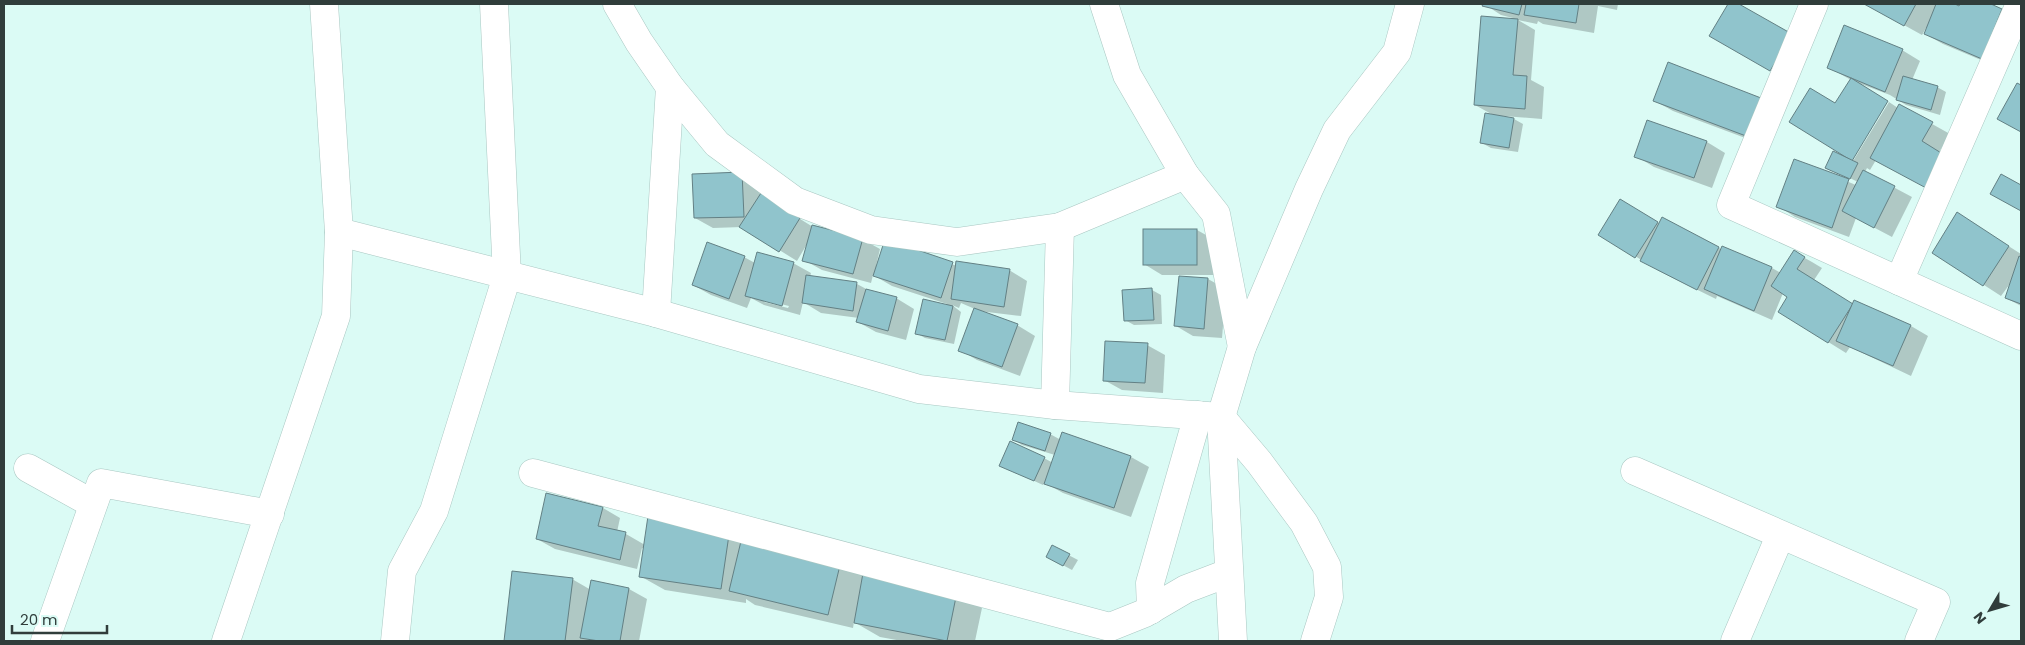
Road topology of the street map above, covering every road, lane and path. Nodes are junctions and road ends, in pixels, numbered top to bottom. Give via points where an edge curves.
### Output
1 (324, 4) edge
2 (494, 4) edge
3 (617, 4) edge
4 (1104, 4) edge
5 (1410, 4) edge
6 (1814, 4) edge
7 (2020, 4) edge
8 (670, 87) junction
9 (1185, 175) junction
10 (1060, 227) junction
11 (339, 232) junction
12 (507, 276) junction
13 (1899, 281) junction
14 (656, 313) junction
15 (2021, 336) edge
16 (1242, 348) junction
17 (1055, 405) junction
18 (1209, 416) junction
19 (28, 468) dead end
20 (1635, 471) dead end
21 (533, 473) dead end
22 (93, 504) junction
23 (270, 514) junction
24 (1780, 536) junction
25 (1228, 573) junction
26 (1151, 610) junction
27 (45, 641) edge
28 (226, 641) edge
29 (395, 641) edge
30 (1233, 641) edge
31 (1314, 641) edge
32 (1734, 641) edge
33 (1919, 641) edge

1 - 11 street
2 - 12 street
3 - 8 street
4 - 9 street via 1127,75
5 - 16 street via 1397,52 1336,130
6 - 13 street via 1731,205
7 - 13 street
8 - 10 street via 717,144 795,201 871,230 957,242
8 - 14 street
9 - 10 street
9 - 16 street via 1216,214
10 - 17 street
11 - 12 street
11 - 23 street via 336,316
12 - 14 street
12 - 29 street via 434,511 402,571
13 - 15 street
14 - 17 street via 919,389
16 - 18 street
17 - 18 street
18 - 25 street
18 - 26 street via 1150,583
18 - 31 street via 1259,462 1304,522 1327,567 1329,597
19 - 22 street
20 - 24 street
21 - 26 street via 1110,628
22 - 23 street via 101,483
22 - 27 street
23 - 28 street
24 - 32 street
24 - 33 street via 1936,602
25 - 26 street via 1186,589
25 - 30 street

